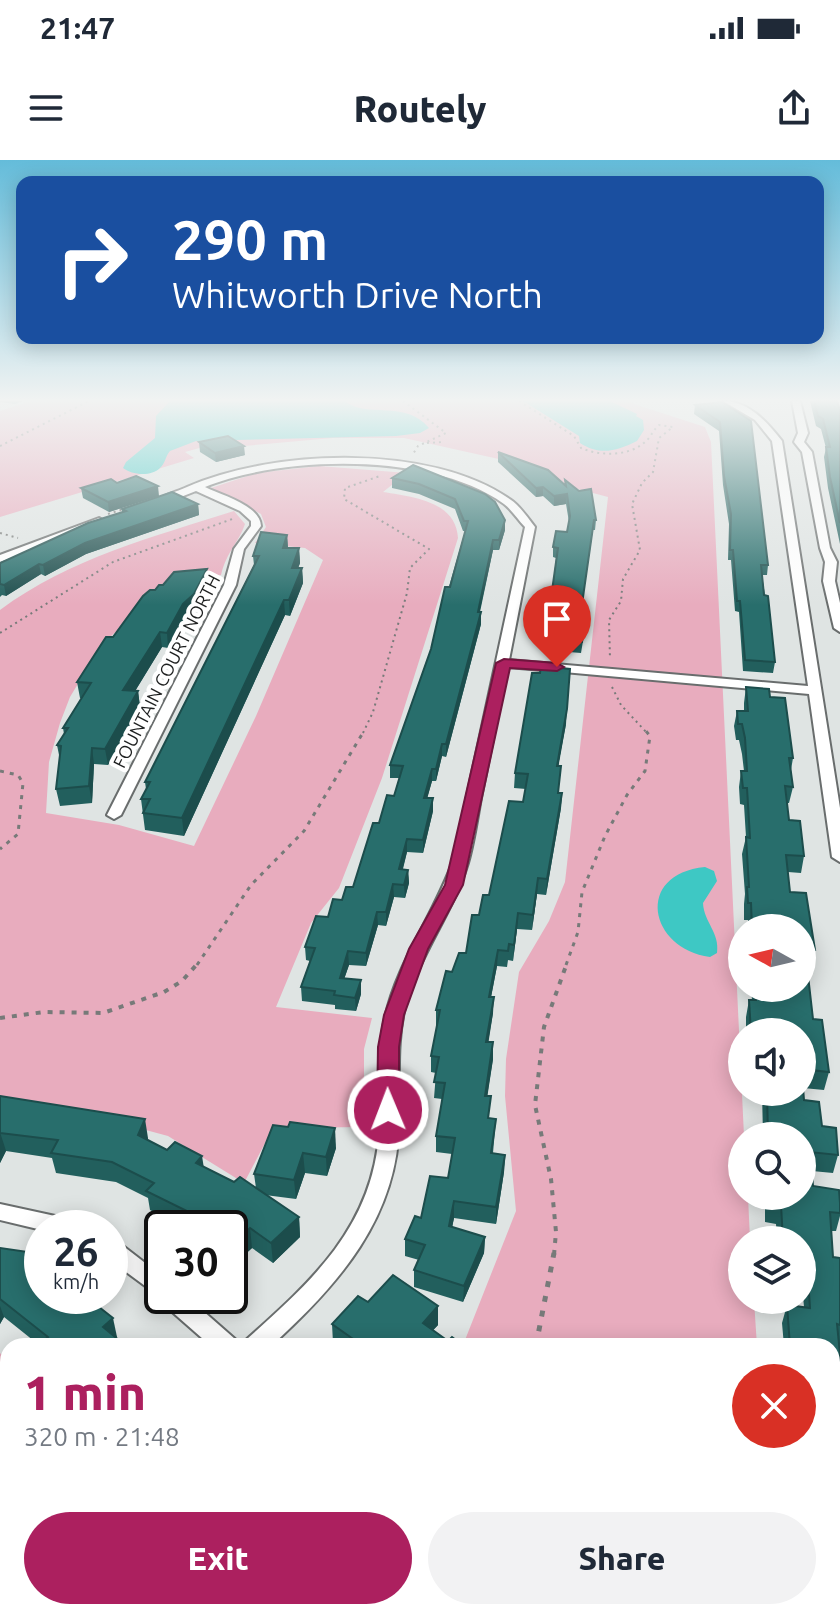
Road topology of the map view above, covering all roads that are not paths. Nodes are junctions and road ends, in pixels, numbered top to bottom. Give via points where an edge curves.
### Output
1 (249, 469) edge
2 (410, 469) edge
3 (781, 469) edge
4 (813, 469) edge
5 (196, 487) junction
6 (145, 507) edge
7 (108, 518) edge
8 (0, 559) edge
9 (840, 628) edge
10 (504, 663) junction
11 (815, 691) junction
12 (114, 815) dead end
13 (840, 857) edge
14 (0, 1212) edge
15 (24, 1218) edge
16 (128, 1262) edge
17 (144, 1275) edge
18 (191, 1314) edge
19 (218, 1338) edge
20 (264, 1338) edge

1 - 5 street
2 - 10 street via 487,487 526,520 530,537
3 - 11 street
4 - 9 street via 825,548 818,555 830,569
5 - 6 street
5 - 12 street, FOUNTAIN COURT NORTH via 244,509 256,526 239,549 230,585
7 - 8 street
10 - 11 street
10 - 20 street via 454,885 419,949 394,1015 387,1085 390,1136 371,1215 321,1287
11 - 13 street
14 - 15 street
16 - 17 street
18 - 19 street

